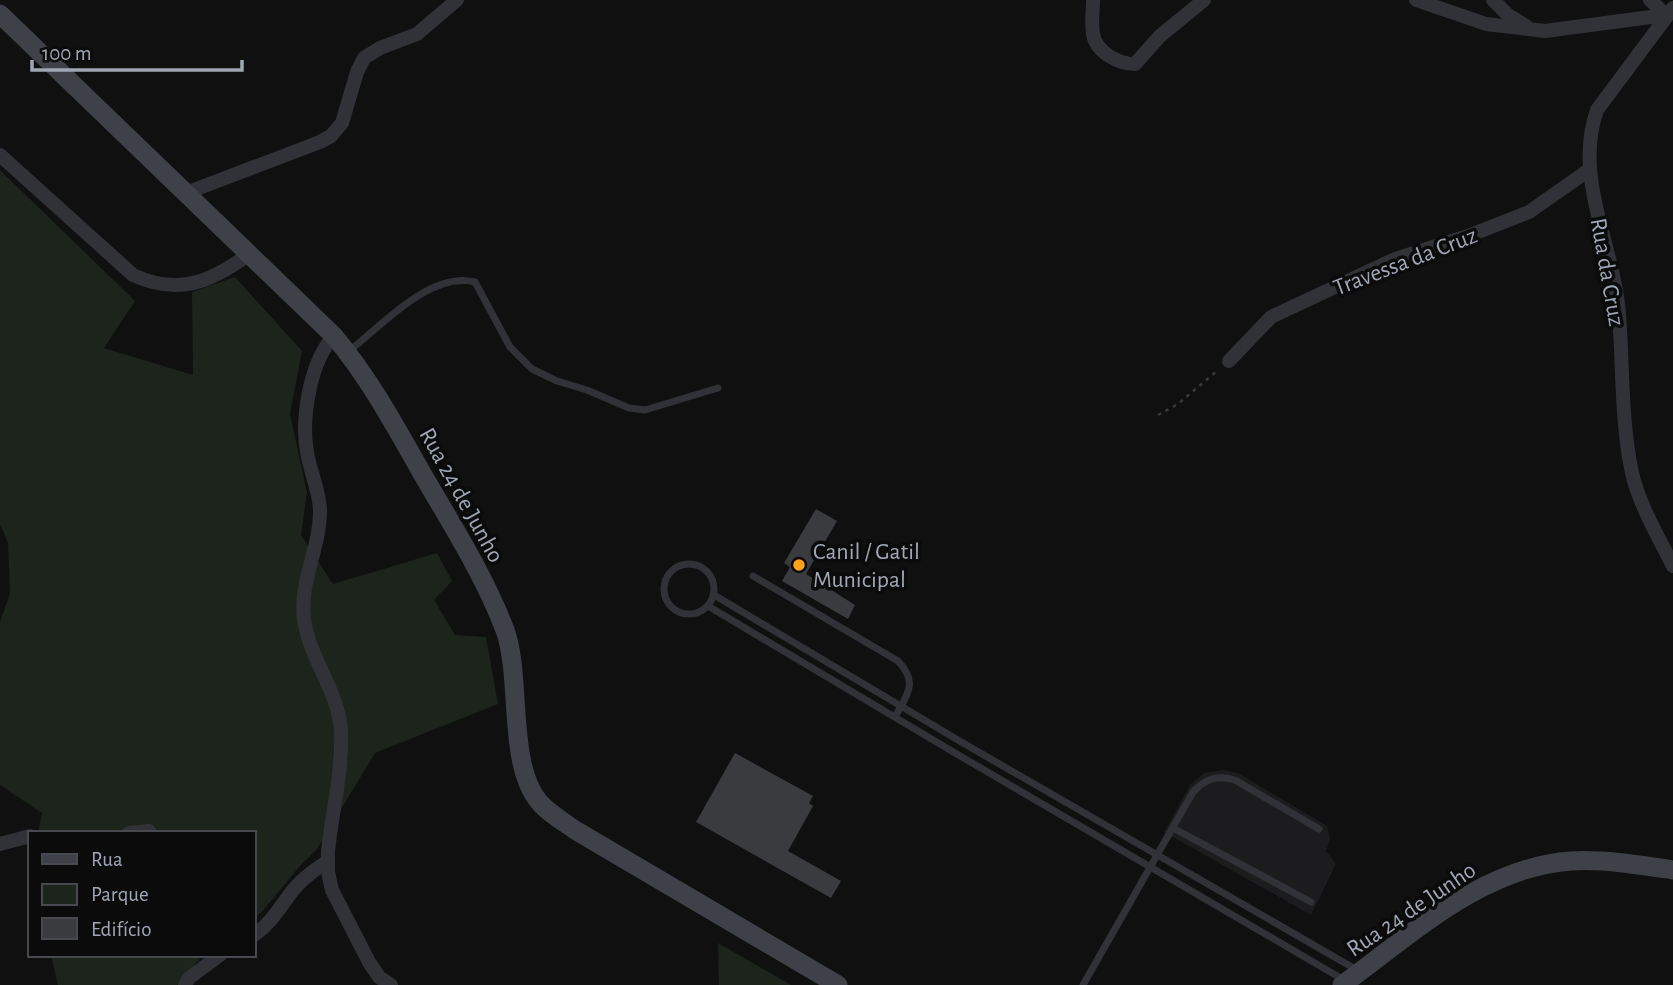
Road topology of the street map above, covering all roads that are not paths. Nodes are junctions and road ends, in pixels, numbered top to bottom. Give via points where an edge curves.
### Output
1 (457, 0) edge
2 (1093, 0) edge
3 (1204, 0) edge
4 (1416, 0) edge
5 (1493, 0) edge
6 (1650, 0) edge
7 (1670, 12) edge
8 (0, 14) edge
9 (1530, 29) junction
10 (0, 155) edge
11 (1589, 170) junction
12 (186, 193) junction
13 (249, 254) junction
14 (334, 336) junction
15 (348, 352) junction
16 (1229, 361) road end
17 (718, 388) dead end
18 (1673, 566) edge
19 (753, 576) dead end
20 (714, 595) junction
21 (708, 606) junction
22 (901, 706) junction
23 (895, 717) junction
24 (1173, 828) junction
25 (1319, 829) dead end
26 (28, 837) edge
27 (0, 844) edge
28 (1158, 856) junction
29 (328, 861) junction
30 (1151, 868) junction
31 (1673, 870) edge
32 (1311, 902) dead end
33 (256, 933) edge
34 (216, 957) edge
35 (1350, 979) edge
36 (185, 985) edge
37 (391, 985) edge
38 (838, 985) edge
39 (1083, 985) edge

1 - 12 street via 417,34 364,58 342,123 331,136
2 - 3 street via 1093,36 1106,54 1124,64 1135,64 1160,36
4 - 9 street via 1486,24
5 - 9 street
6 - 7 street
7 - 9 street via 1579,28
7 - 11 street, Rua da Cruz via 1597,110 1591,127
8 - 12 main road, Rua 24 de Junho
10 - 13 street via 133,275 152,284 200,281 224,272
11 - 16 street, Travessa da Cruz via 1529,212 1395,259 1271,317
11 - 18 street, Rua da Cruz via 1615,282 1632,475
12 - 13 main road, Rua 24 de Junho
13 - 14 main road, Rua 24 de Junho
14 - 15 main road, Rua 24 de Junho
14 - 29 street via 319,358 304,434 320,508 303,596 304,621 338,710 341,731
15 - 17 lane via 423,292 464,279 475,282 482,291 510,347 531,369 557,382 645,410
15 - 38 main road, Rua 24 de Junho via 379,397 498,614 513,668 519,754 527,781 543,807
19 - 22 lane via 898,661 910,680
20 - 21 lane
20 - 21 lane via 712,578 699,566 682,565 668,574 663,591 676,612 693,615
20 - 22 lane
21 - 23 lane
22 - 23 lane
22 - 28 lane
23 - 30 lane
24 - 25 lane via 1200,784 1225,778
24 - 28 lane
24 - 32 lane
26 - 27 street
28 - 30 lane
28 - 35 lane
29 - 33 street via 296,886
29 - 37 street via 332,890 369,962
30 - 35 lane
30 - 39 lane
31 - 35 main road, Rua 24 de Junho via 1572,861 1502,878 1467,894
34 - 36 street

